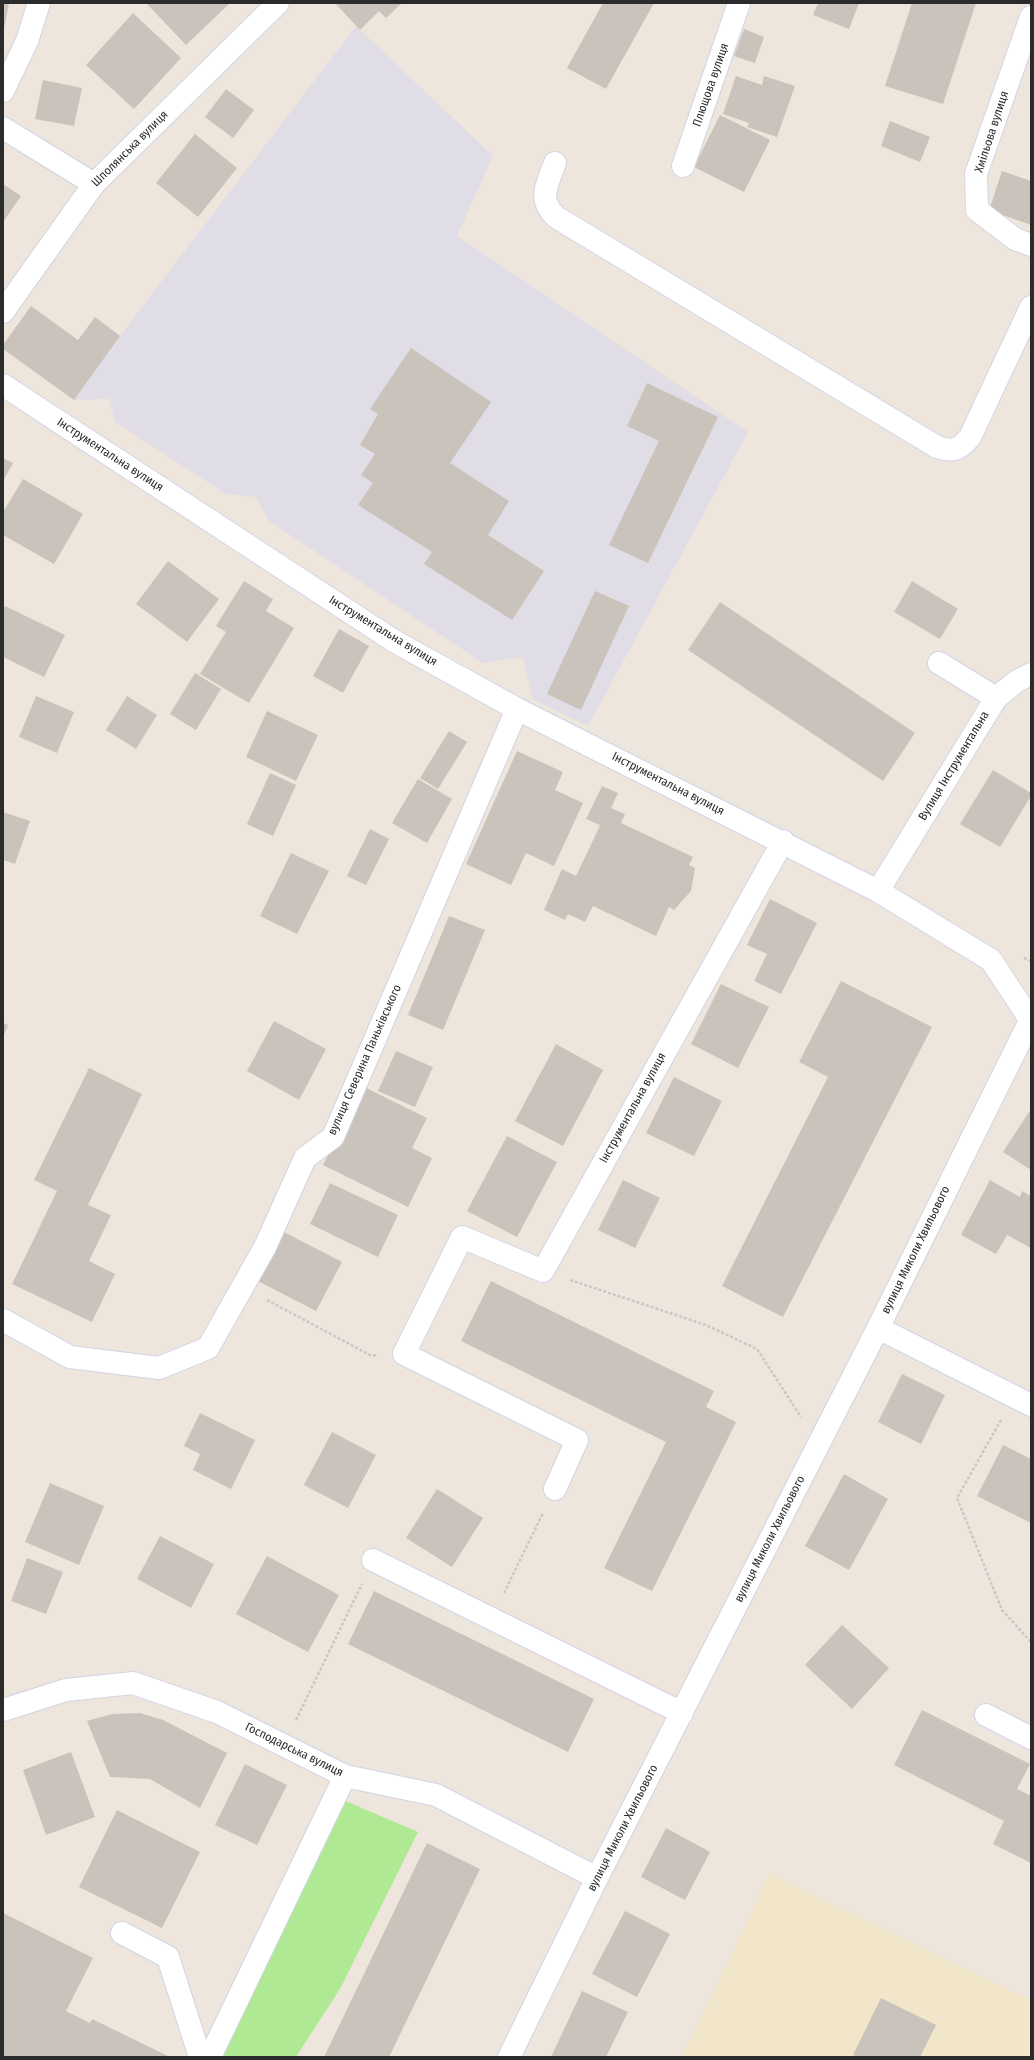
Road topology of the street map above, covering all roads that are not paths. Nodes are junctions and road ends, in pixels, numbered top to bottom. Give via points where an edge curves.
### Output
1 (38, 3) edge
2 (278, 3) edge
3 (739, 3) edge
4 (1031, 17) edge
5 (3, 91) edge
6 (3, 128) edge
7 (555, 163) dead end
8 (683, 166) dead end
9 (94, 184) junction
10 (1031, 245) edge
11 (1031, 307) edge
12 (3, 312) edge
13 (3, 385) edge
14 (939, 663) dead end
15 (1031, 674) edge
16 (996, 698) junction
17 (517, 708) junction
18 (783, 841) junction
19 (878, 891) junction
20 (1030, 1021) edge
21 (3, 1320) edge
22 (878, 1328) junction
23 (1022, 1401) edge
24 (555, 1490) road end
25 (374, 1560) road end
26 (3, 1710) edge
27 (682, 1713) junction
28 (986, 1715) dead end
29 (1031, 1738) edge
30 (345, 1776) junction
31 (597, 1878) junction
32 (122, 1933) dead end
33 (200, 2057) edge
34 (210, 2057) edge
35 (509, 2057) edge

1 - 5 street via 28,41
2 - 9 street, Шполянська вулиця
3 - 8 street, Плющова вулиця
4 - 10 street, Хмільова вулиця via 976,174 977,210 1016,239
6 - 9 street
7 - 11 street via 544,199 548,209 556,217 936,447 949,450 962,447 970,437
9 - 12 street, Шполянська вулиця
13 - 17 street, Інструментальна вулиця via 394,641
14 - 16 street, Вулиця Інструментальна
15 - 16 street via 1017,681
16 - 19 street, Вулиця Інструментальна
17 - 18 street, Інструментальна вулиця
17 - 21 street, вулиця Северина Паньківського via 333,1137 305,1158 265,1247 208,1348 159,1368 70,1357
18 - 19 street, Інструментальна вулиця
18 - 24 street, Інструментальна вулиця via 543,1271 462,1237 404,1354 577,1440
19 - 20 street, Інструментальна вулиця via 991,960
20 - 22 street, вулиця Миколи Хвильового
22 - 23 street
22 - 27 street, вулиця Миколи Хвильового
25 - 27 street
26 - 30 street, Господарська вулиця via 66,1690 133,1683 217,1712
27 - 31 street, вулиця Миколи Хвильового
28 - 29 street
30 - 31 street, Господарська вулиця via 436,1795
30 - 34 street
31 - 35 street, вулиця Миколи Хвильового
32 - 33 street via 168,1957

